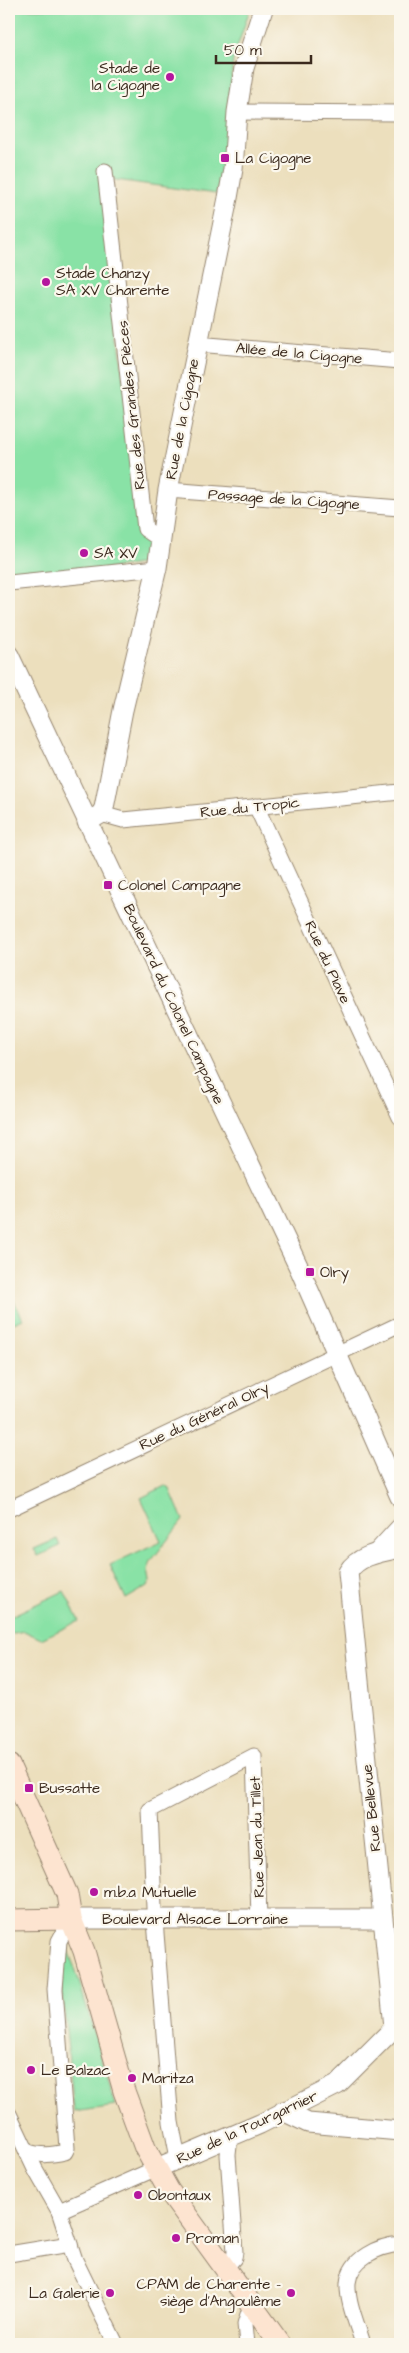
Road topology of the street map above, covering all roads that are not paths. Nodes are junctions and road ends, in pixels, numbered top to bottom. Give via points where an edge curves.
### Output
1 (263, 9) edge
2 (237, 112) junction
3 (400, 113) edge
4 (105, 171) dead end
5 (197, 344) junction
6 (400, 361) edge
7 (168, 490) junction
8 (400, 508) edge
9 (161, 540) junction
10 (157, 568) junction
11 (9, 583) edge
12 (9, 655) edge
13 (400, 792) edge
14 (256, 806) junction
15 (94, 818) junction
16 (400, 1117) edge
17 (400, 1324) edge
18 (337, 1354) junction
19 (398, 1492) edge
20 (9, 1509) edge
21 (400, 1512) edge
22 (400, 1528) edge
23 (400, 1548) edge
24 (378, 1553) junction
25 (9, 1765) edge
26 (156, 1918) junction
27 (259, 1918) junction
28 (71, 1919) junction
29 (382, 1919) junction
30 (9, 1920) edge
31 (397, 2025) edge
32 (282, 2111) junction
33 (9, 2114) edge
34 (308, 2123) junction
35 (260, 2124) junction
36 (400, 2131) edge
37 (230, 2136) junction
38 (27, 2152) junction
39 (178, 2158) junction
40 (157, 2168) junction
41 (59, 2211) junction
42 (70, 2244) junction
43 (400, 2244) edge
44 (9, 2254) edge
45 (225, 2268) junction
46 (251, 2305) junction
47 (116, 2344) edge
48 (247, 2344) edge
49 (280, 2344) edge
50 (363, 2344) edge

1 - 2 street, Rue de la Cigogne via 244,68
2 - 3 street
2 - 5 street, Rue de la Cigogne via 233,169
4 - 9 street, Rue des Grandes Pièces via 145,529
5 - 6 street, Allée de la Cigogne
5 - 7 street, Rue de la Cigogne
7 - 8 street, Passage de la Cigogne
7 - 9 street, Rue de la Cigogne
9 - 10 street, Rue de la Cigogne
10 - 11 street
10 - 15 street, Rue de la Cigogne via 123,710 104,808
12 - 15 street, Boulevard du Colonel Campagne
13 - 14 street, Rue du Tropic
14 - 15 street, Rue du Tropic via 123,820
14 - 16 street, Rue du Piave
15 - 18 street, Boulevard du Colonel Campagne
17 - 18 street, Rue du Général Olry
18 - 19 street, Boulevard du Colonel Campagne
18 - 20 street, Rue du Général Olry
19 - 21 street, Boulevard du Colonel Campagne
22 - 24 street
23 - 24 street
24 - 29 street, Rue Bellevue via 353,1565 348,1572
25 - 28 main road via 59,1873
26 - 27 street, Boulevard Alsace Lorraine
26 - 27 street, Rue Jean du Tillet via 150,1810 254,1756
26 - 28 street, Boulevard Alsace Lorraine
26 - 39 street via 172,2122
27 - 29 street, Boulevard Alsace Lorraine
28 - 30 main road, Boulevard Alsace Lorraine
28 - 38 street via 58,1941 55,1974 67,2148 65,2152 51,2155
28 - 40 main road via 84,1951 137,2130
29 - 31 street, Rue Bellevue
31 - 32 street, Rue de la Tourgarnier via 337,2085
32 - 34 street
32 - 35 street, Rue de la Tourgarnier
33 - 38 street
34 - 35 street
34 - 36 street
35 - 37 street, Rue de la Tourgarnier
37 - 39 street, Rue de la Tourgarnier
37 - 45 street via 228,2155 235,2252
38 - 41 street
39 - 40 street, Rue de la Tourgarnier
40 - 41 street
40 - 45 main road via 169,2191
41 - 42 street
42 - 44 street
42 - 47 street via 90,2295
43 - 50 street via 385,2245 375,2250 362,2258 351,2273 348,2284 350,2296
45 - 46 main road
46 - 48 street via 245,2324
46 - 49 main road

